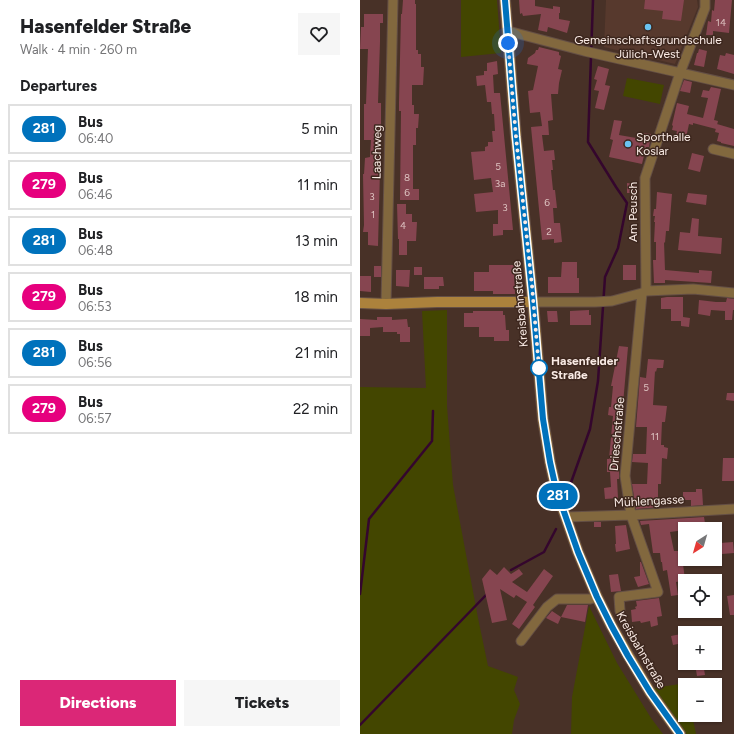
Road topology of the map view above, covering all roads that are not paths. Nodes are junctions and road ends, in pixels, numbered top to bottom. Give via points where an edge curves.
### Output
1 (393, 0) edge
2 (505, 0) edge
3 (705, 0) edge
4 (508, 31) junction
5 (680, 73) junction
6 (734, 85) edge
7 (712, 149) dead end
8 (734, 154) edge
9 (644, 292) junction
10 (734, 293) edge
11 (533, 302) junction
12 (360, 303) edge
13 (386, 304) junction
14 (734, 509) edge
15 (632, 514) junction
16 (566, 517) junction
17 (597, 597) junction
18 (620, 611) dead end
19 (521, 640) dead end
20 (680, 734) edge

1 - 13 street, Laachweg
2 - 4 street, Kreisbahnstraße
3 - 5 street, Am Peusch via 705,8
4 - 5 street
4 - 11 street, Kreisbahnstraße
5 - 6 street
5 - 9 street, Am Peusch via 645,178
7 - 8 street
9 - 10 street via 693,289
9 - 11 street via 612,301
9 - 15 street, Drieschstraße via 625,476
11 - 13 street
11 - 16 street, Kreisbahnstraße via 543,419 556,489
12 - 13 street
14 - 15 street, Mühlengasse
15 - 16 street, Mühlengasse
15 - 18 street, Drieschstraße via 658,592 619,597
16 - 17 street, Kreisbahnstraße
17 - 19 street via 557,599 547,607
17 - 20 street, Kreisbahnstraße via 628,656

